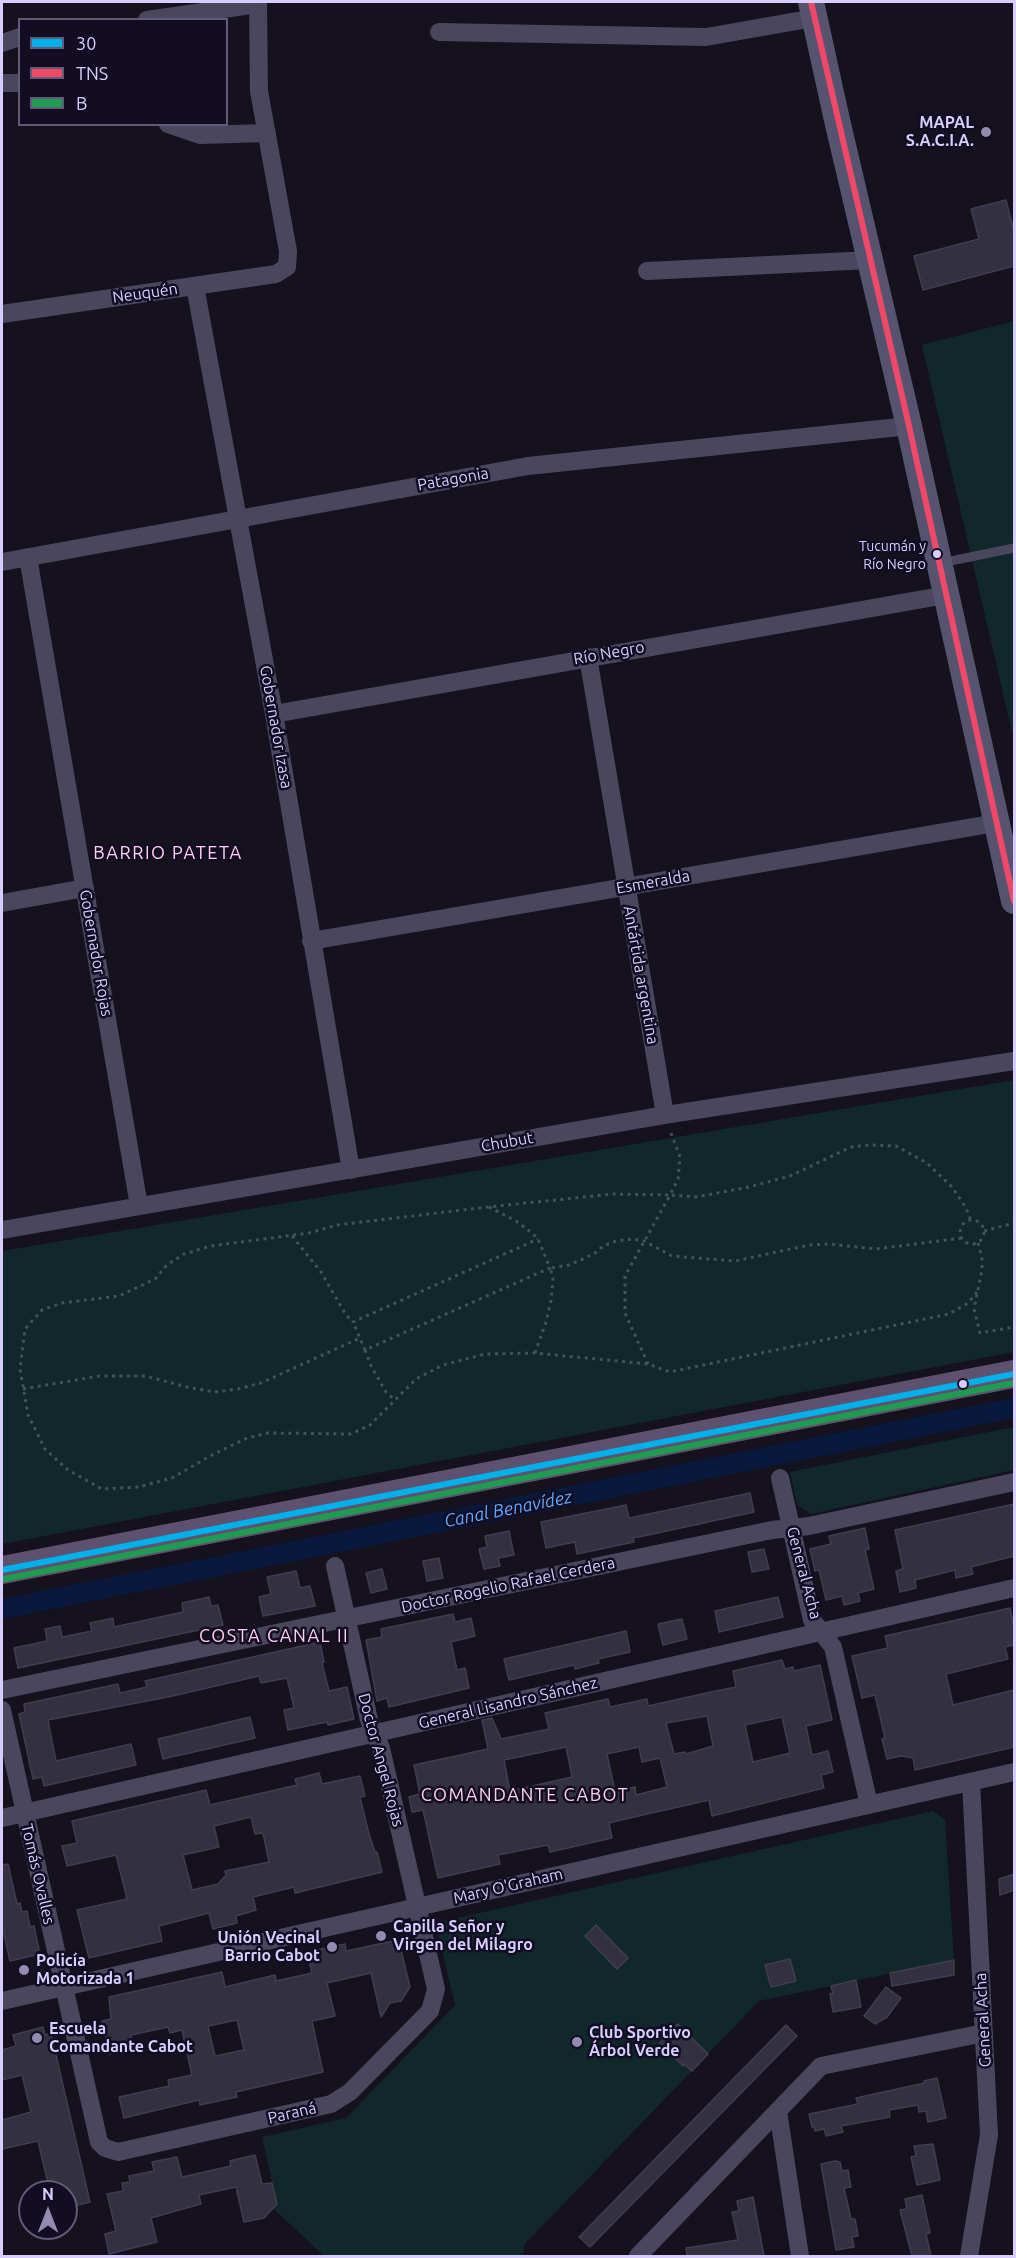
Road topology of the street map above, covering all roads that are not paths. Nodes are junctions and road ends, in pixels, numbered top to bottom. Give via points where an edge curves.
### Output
1 (258, 3) edge
2 (812, 10) edge
3 (160, 18) edge
4 (439, 32) dead end
5 (18, 38) edge
6 (2, 44) edge
7 (2, 83) edge
8 (18, 83) edge
9 (174, 126) edge
10 (267, 133) junction
11 (870, 260) junction
12 (647, 271) dead end
13 (195, 286) junction
14 (2, 314) edge
15 (909, 426) junction
16 (239, 519) junction
17 (1014, 548) edge
18 (28, 557) junction
19 (2, 562) edge
20 (939, 564) junction
21 (946, 595) junction
22 (588, 657) junction
23 (274, 714) junction
24 (996, 823) junction
25 (625, 887) junction
26 (85, 888) junction
27 (1014, 901) edge
28 (2, 903) edge
29 (310, 941) junction
30 (1014, 1061) edge
31 (666, 1115) junction
32 (351, 1170) junction
33 (139, 1206) junction
34 (2, 1230) edge
35 (1014, 1374) edge
36 (780, 1478) dead end
37 (1014, 1482) edge
38 (792, 1528) junction
39 (335, 1566) dead end
40 (2, 1570) edge
41 (1014, 1588) edge
42 (346, 1619) junction
43 (822, 1632) junction
44 (2, 1690) edge
45 (2, 1710) edge
46 (374, 1733) junction
47 (1014, 1772) edge
48 (971, 1782) junction
49 (869, 1805) junction
50 (25, 1812) junction
51 (2, 1818) edge
52 (417, 1907) junction
53 (64, 1987) junction
54 (436, 1989) joint
55 (2, 2001) edge
56 (984, 2033) junction
57 (778, 2111) junction
58 (99, 2142) joint
59 (638, 2256) edge
60 (800, 2256) edge
61 (969, 2256) edge

1 - 3 street
1 - 10 street via 259,91
2 - 4 street via 706,38
2 - 11 main road
5 - 6 street
7 - 8 street
9 - 10 street via 200,135
10 - 13 street, Neuquén via 288,251 287,267 276,274
11 - 12 street
11 - 15 main road
13 - 14 street, Neuquén
13 - 16 street, Gobernador Izasa
15 - 16 street, Patagonia via 528,466
15 - 20 main road
16 - 18 street, Patagonia
16 - 23 street, Gobernador Izasa
17 - 20 lane
18 - 19 street, Patagonia
18 - 26 street, Gobernador Rojas
20 - 21 main road
21 - 22 street, Río Negro
21 - 24 main road
22 - 23 street, Río Negro
22 - 25 street, Antártida argentina
23 - 29 street, Gobernador Izasa
24 - 25 street, Esmeralda
24 - 27 main road
25 - 29 street, Esmeralda
25 - 31 street, Antártida argentina
26 - 28 street
26 - 33 street, Gobernador Rojas
29 - 32 street, Gobernador Izasa
30 - 31 street, Chubut
31 - 32 street, Chubut
32 - 33 street, Chubut
33 - 34 street, Chubut
35 - 40 main road
36 - 38 street, General Acha
37 - 38 street, Doctor Rogelio Rafael Cerdera
38 - 42 street, Doctor Rogelio Rafael Cerdera
38 - 43 street, General Acha via 812,1620
39 - 42 street, Doctor Angel Rojas
41 - 43 street, General Lisandro Sánchez
42 - 44 street, Doctor Rogelio Rafael Cerdera
42 - 46 street, Doctor Angel Rojas
43 - 46 street, General Lisandro Sánchez
43 - 49 street, General Acha via 833,1647
45 - 50 street, Tomás Ovalles
46 - 50 street, General Lisandro Sánchez
46 - 52 street, Doctor Angel Rojas via 381,1748
47 - 48 street, Mary O'Graham
48 - 49 street, Mary O'Graham
48 - 56 street, General Acha
49 - 52 street, Mary O'Graham
50 - 51 street, General Lisandro Sánchez
50 - 53 street, Tomás Ovalles
52 - 53 street, Mary O'Graham
52 - 54 street, Doctor Angel Rojas
53 - 55 street, Mary O'Graham
53 - 58 street, Tomás Ovalles
54 - 58 street, Paraná via 430,2011 350,2092 335,2102 118,2152
56 - 57 street via 821,2066
56 - 61 street, General Acha via 989,2135
57 - 59 street
57 - 60 street

